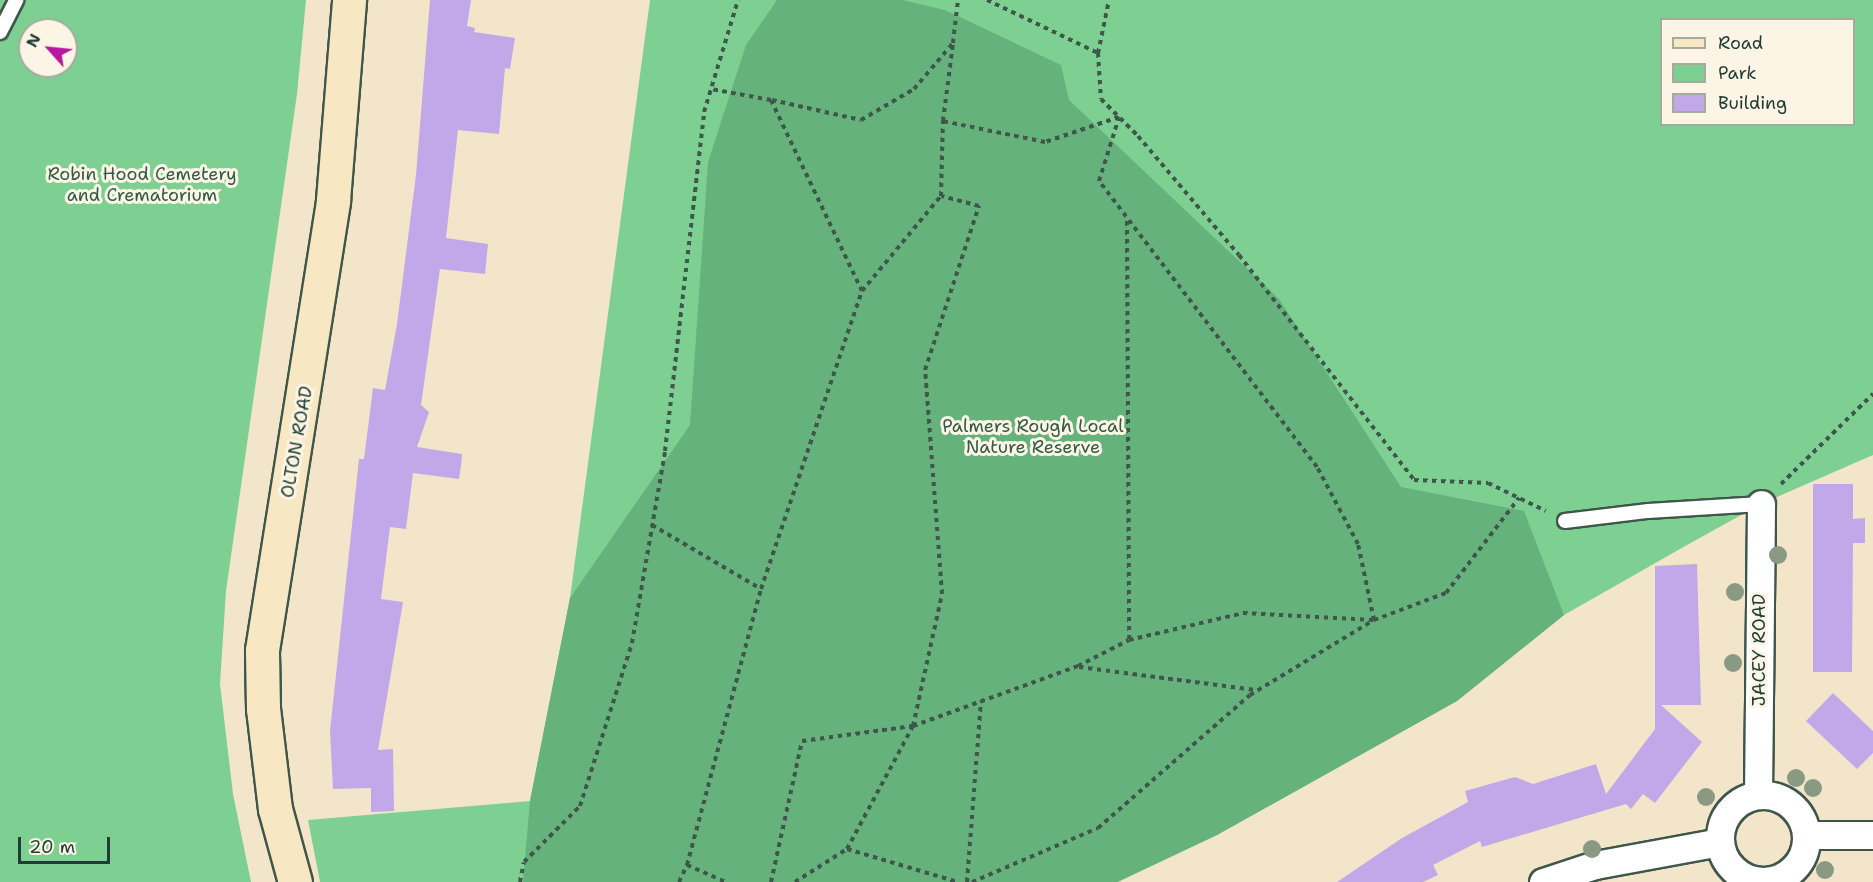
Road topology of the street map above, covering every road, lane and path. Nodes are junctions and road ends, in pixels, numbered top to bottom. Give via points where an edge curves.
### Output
1 (16, 0) edge
2 (349, 0) edge
3 (738, 0) edge
4 (958, 0) edge
5 (987, 0) edge
6 (1109, 0) edge
7 (0, 32) edge
8 (953, 42) junction
9 (1098, 53) junction
10 (711, 89) junction
11 (771, 100) junction
12 (1119, 117) junction
13 (943, 121) junction
14 (941, 196) junction
15 (1127, 221) junction
16 (862, 291) junction
17 (1873, 394) edge
18 (1519, 498) junction
19 (1761, 504) junction
20 (1565, 521) joint
21 (652, 525) junction
22 (761, 589) junction
23 (1374, 620) junction
24 (1130, 640) junction
25 (1078, 666) junction
26 (1258, 690) junction
27 (981, 702) junction
28 (913, 726) junction
29 (1758, 795) junction
30 (1806, 835) junction
31 (1873, 835) edge
32 (1720, 842) junction
33 (847, 849) junction
34 (687, 865) junction
35 (295, 882) edge
36 (520, 882) edge
37 (679, 882) edge
38 (726, 882) edge
39 (771, 882) edge
40 (795, 882) edge
41 (958, 882) edge
42 (967, 882) edge
43 (972, 882) edge
44 (1543, 882) edge
45 (1768, 882) edge

1 - 7 lane
2 - 35 street, OLTON ROAD via 333,200 262,650 263,709 275,808
3 - 10 path
4 - 8 path
5 - 9 path
6 - 9 path
8 - 11 path via 914,89 861,120
8 - 13 path
9 - 12 path via 1101,99
10 - 11 path
10 - 21 path via 704,112 665,451
11 - 16 path
12 - 13 path via 1045,142
12 - 15 path via 1099,181
12 - 18 path via 1239,255 1414,480 1488,483
13 - 14 path
14 - 16 path
14 - 28 path via 979,206 925,370 942,594
15 - 23 path via 1317,467 1358,544
15 - 24 path
16 - 22 path
17 - 19 path
18 - 20 path
18 - 23 path via 1446,593
19 - 20 lane
19 - 29 street, JACEY ROAD
21 - 22 path
21 - 36 path via 632,643 580,806 524,862
22 - 34 path
23 - 24 path via 1243,613
23 - 26 path
24 - 25 path
25 - 26 path
25 - 27 path
26 - 43 path via 1098,828
27 - 28 path
27 - 42 path
28 - 33 path
28 - 39 path via 802,741
29 - 30 street via 1777,797 1791,806 1802,819
29 - 32 street via 1730,810 1722,825
30 - 31 street
30 - 45 street via 1804,852 1796,866 1783,877
32 - 44 street via 1595,865
32 - 45 street via 1735,871
33 - 40 path
33 - 41 path
34 - 37 path
34 - 38 path

